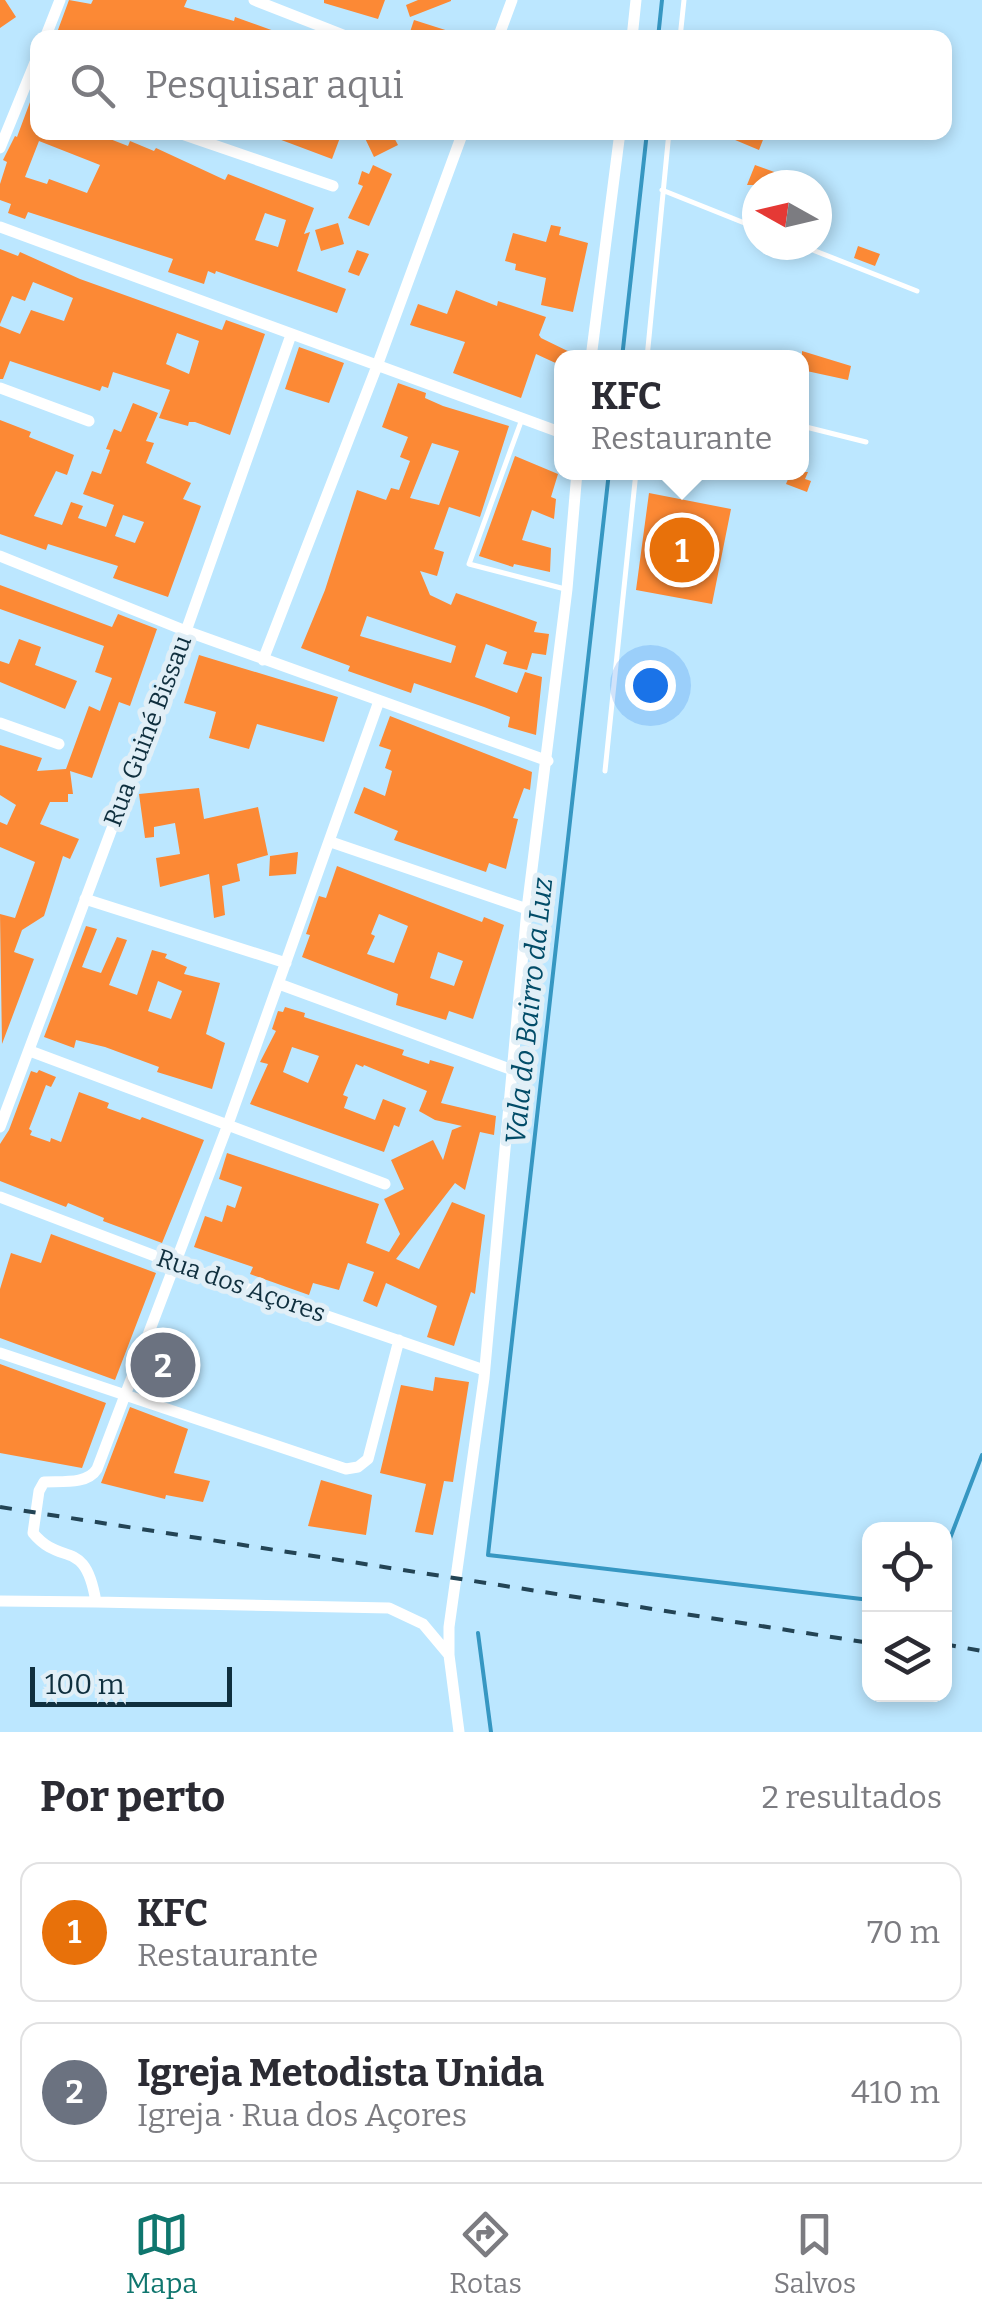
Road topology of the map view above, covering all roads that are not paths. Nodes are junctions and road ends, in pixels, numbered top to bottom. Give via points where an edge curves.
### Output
1 (60, 0) edge
2 (254, 0) edge
3 (512, 0) edge
4 (636, 0) edge
5 (684, 0) edge
6 (47, 30) edge
7 (331, 30) edge
8 (501, 30) edge
9 (633, 30) edge
10 (681, 30) edge
11 (30, 87) edge
12 (199, 140) edge
13 (460, 140) edge
14 (619, 140) edge
15 (668, 140) edge
16 (0, 148) edge
17 (333, 186) dead end
18 (662, 190) junction
19 (742, 222) edge
20 (0, 228) edge
21 (832, 258) edge
22 (917, 291) dead end
23 (291, 334) junction
24 (591, 350) edge
25 (648, 350) edge
26 (377, 366) junction
27 (0, 388) edge
28 (522, 419) junction
29 (89, 421) dead end
30 (809, 428) edge
31 (554, 430) edge
32 (866, 442) dead end
33 (576, 480) edge
34 (635, 480) edge
35 (0, 556) edge
36 (568, 589) junction
37 (186, 631) junction
38 (263, 660) junction
39 (379, 700) junction
40 (0, 722) edge
41 (59, 744) dead end
42 (548, 761) junction
43 (604, 771) dead end
44 (331, 842) junction
45 (85, 899) junction
46 (527, 909) junction
47 (286, 963) junction
48 (279, 984) junction
49 (30, 1051) junction
50 (510, 1069) junction
51 (0, 1127) edge
52 (228, 1127) junction
53 (386, 1184) dead end
54 (0, 1197) edge
55 (176, 1264) junction
56 (398, 1340) junction
57 (0, 1353) edge
58 (484, 1370) junction
59 (125, 1396) junction
60 (0, 1602) edge
61 (96, 1602) junction
62 (449, 1655) junction
63 (459, 1732) edge

1 - 6 street
2 - 7 street
3 - 8 street
4 - 9 street
5 - 10 lane
11 - 16 street
12 - 17 street
13 - 26 street
14 - 24 street
15 - 18 lane
18 - 19 lane
18 - 25 lane
20 - 23 street
21 - 22 lane
23 - 26 street
23 - 37 street, Rua Guiné Bissau
26 - 28 street
26 - 38 street
27 - 29 street
28 - 31 street
28 - 36 lane via 468,564
30 - 32 lane
33 - 36 street
34 - 43 lane
35 - 37 street
36 - 42 street
37 - 38 street
37 - 45 street, Rua Guiné Bissau
38 - 39 street
39 - 42 street
39 - 44 street
40 - 41 street
42 - 46 street
44 - 46 street
44 - 47 street
45 - 47 street
45 - 49 street, Rua Guiné Bissau
46 - 50 street
47 - 48 street
48 - 50 street
48 - 52 street
49 - 51 street, Rua Guiné Bissau
49 - 52 street
50 - 58 street
52 - 53 street
52 - 55 street
54 - 55 street, Rua dos Açores
55 - 56 street, Rua dos Açores
55 - 59 street
56 - 58 street, Rua dos Açores
56 - 59 street via 368,1459 358,1467
57 - 59 street
58 - 62 street
59 - 61 street via 92,1476 44,1482 35,1513 33,1533 80,1560
60 - 61 street
61 - 62 street via 389,1608 423,1624
62 - 63 street

